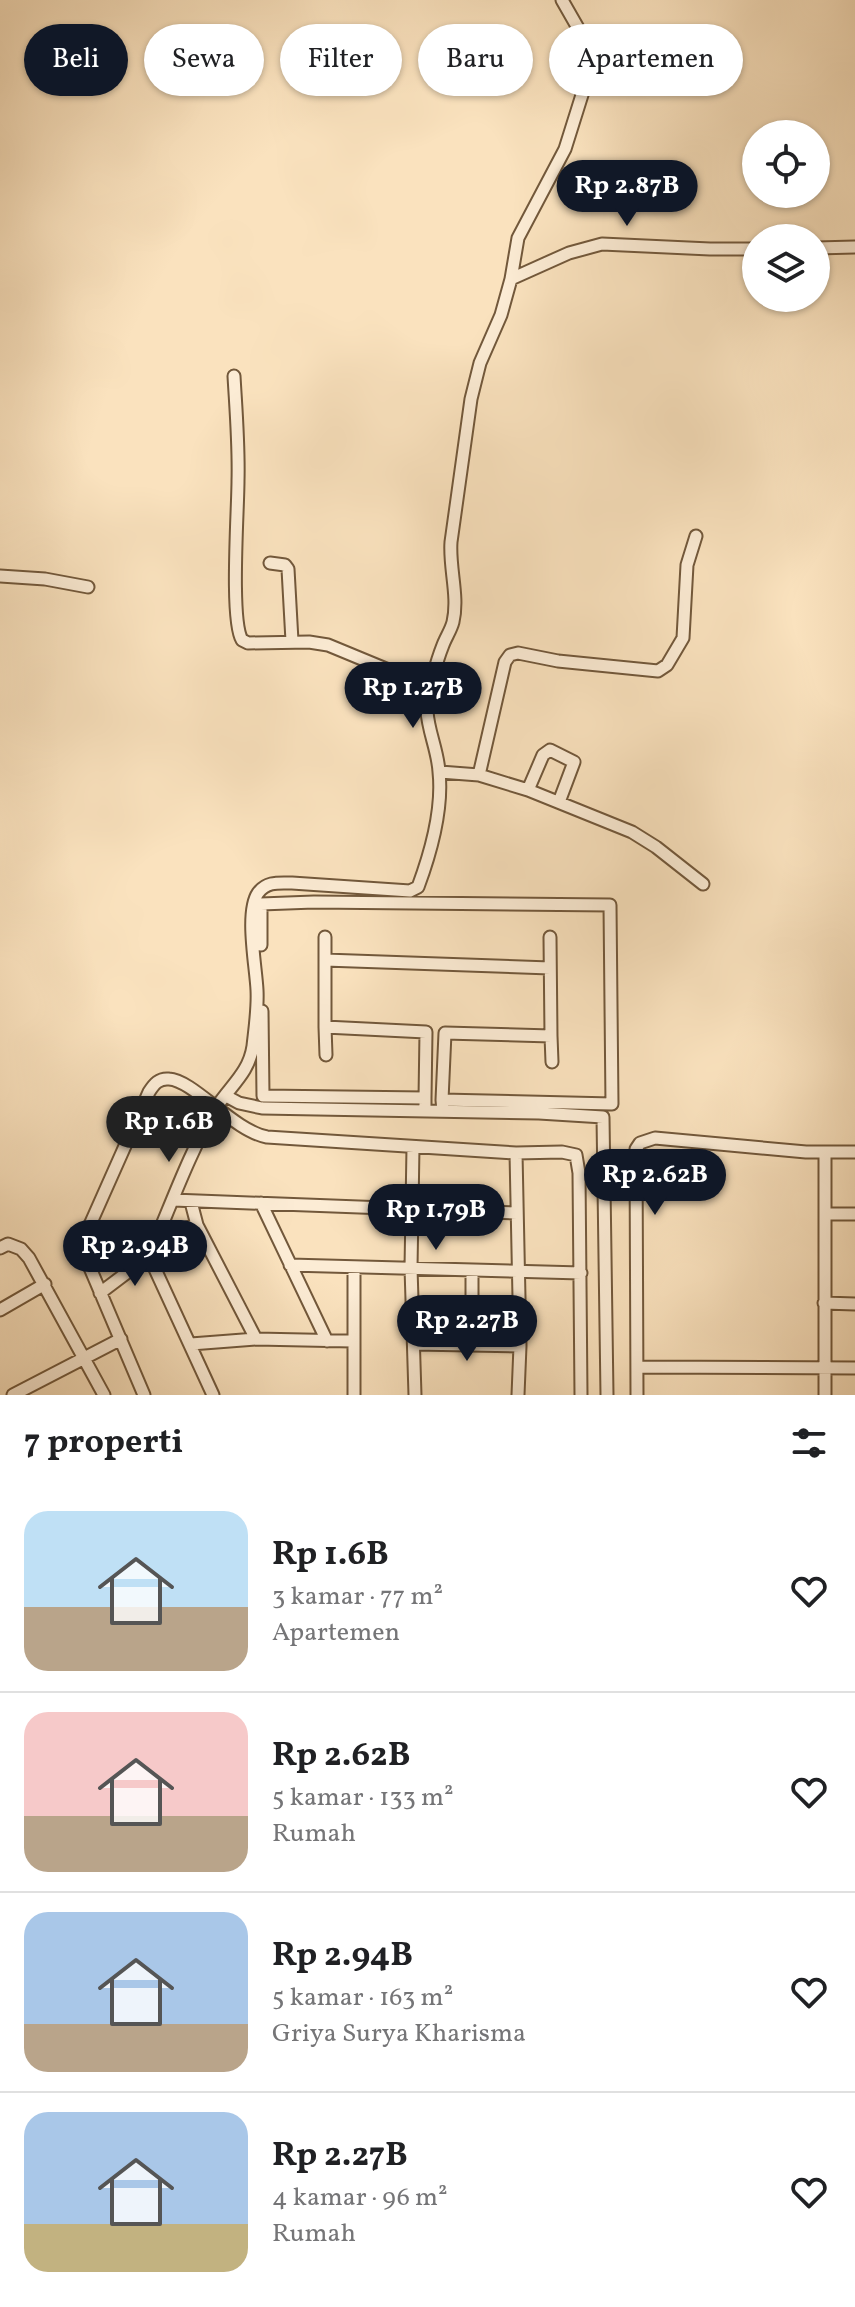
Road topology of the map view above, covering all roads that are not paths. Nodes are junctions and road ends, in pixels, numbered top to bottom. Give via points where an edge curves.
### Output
1 (562, 0) edge
2 (855, 247) edge
3 (830, 248) edge
4 (742, 249) edge
5 (511, 279) junction
6 (234, 376) dead end
7 (696, 536) dead end
8 (270, 563) dead end
9 (0, 576) edge
10 (88, 587) dead end
11 (292, 641) junction
12 (432, 688) junction
13 (440, 772) junction
14 (479, 775) junction
15 (528, 790) junction
16 (559, 802) junction
17 (703, 884) dead end
18 (325, 937) dead end
19 (550, 937) dead end
20 (325, 960) junction
21 (550, 968) junction
22 (325, 1027) junction
23 (426, 1032) junction
24 (445, 1033) junction
25 (551, 1036) junction
26 (326, 1055) dead end
27 (552, 1062) dead end
28 (442, 1086) junction
29 (226, 1096) junction
30 (425, 1098) junction
31 (442, 1106) junction
32 (216, 1108) junction
33 (413, 1147) junction
34 (825, 1152) junction
35 (855, 1152) edge
36 (516, 1153) junction
37 (173, 1200) junction
38 (191, 1202) junction
39 (261, 1203) junction
40 (411, 1210) junction
41 (517, 1213) junction
42 (825, 1214) junction
43 (855, 1214) edge
44 (197, 1225) junction
45 (157, 1237) junction
46 (0, 1248) edge
47 (149, 1256) junction
48 (290, 1265) junction
49 (354, 1268) junction
50 (411, 1268) junction
51 (472, 1270) junction
52 (518, 1272) junction
53 (581, 1273) junction
54 (45, 1284) junction
55 (100, 1293) junction
56 (824, 1303) junction
57 (855, 1304) edge
58 (0, 1310) edge
59 (121, 1339) junction
60 (256, 1339) junction
61 (327, 1341) junction
62 (352, 1341) junction
63 (191, 1344) junction
64 (415, 1344) junction
65 (472, 1345) junction
66 (520, 1346) junction
67 (84, 1357) junction
68 (637, 1367) junction
69 (824, 1368) junction
70 (855, 1368) edge
71 (13, 1395) edge
72 (104, 1395) edge
73 (144, 1395) edge
74 (213, 1395) edge
75 (354, 1395) edge
76 (415, 1395) edge
77 (518, 1395) edge
78 (581, 1395) edge
79 (607, 1395) edge
80 (637, 1395) edge
81 (825, 1395) edge

1 - 5 street via 592,63 565,149 518,238
2 - 3 street
4 - 5 street via 602,244
5 - 12 street via 471,399 451,542 453,621
6 - 11 street via 239,635 248,643
7 - 14 street via 687,565 683,638 664,669 510,655
8 - 11 street via 288,569
9 - 10 street
11 - 12 street via 328,645
12 - 13 street via 427,710
13 - 14 street
13 - 29 street via 429,853 418,887 391,891 273,883 257,894 253,1046 246,1070
14 - 15 street
15 - 16 street
15 - 16 street via 550,750 574,762
16 - 17 street via 642,837
18 - 20 street
19 - 21 street
20 - 21 street
20 - 22 street
21 - 25 street
22 - 23 street
22 - 26 street
23 - 24 street
23 - 30 street
24 - 25 street
24 - 28 street
25 - 27 street
28 - 30 street
28 - 31 street
29 - 30 street via 262,1108
29 - 32 street
30 - 31 street
30 - 31 street via 263,1096 261,904 610,905 612,1104
31 - 79 street via 603,1117
32 - 33 street via 250,1133 267,1137
32 - 37 street
32 - 55 street via 174,1079 153,1085 85,1236 85,1256
33 - 36 street
33 - 40 street
34 - 35 street
34 - 42 street
34 - 68 street via 655,1138 640,1143
36 - 41 street
36 - 53 street via 578,1157
37 - 38 street
37 - 45 street
38 - 39 street
38 - 44 street
39 - 40 street
39 - 48 street
40 - 41 street
40 - 50 street
41 - 52 street
42 - 43 street
42 - 56 street
44 - 45 street
44 - 60 street
45 - 47 street
46 - 54 street via 8,1244 21,1249
47 - 55 street
47 - 63 street
48 - 49 street
48 - 61 street
49 - 50 street
49 - 62 street
50 - 51 street
50 - 64 street
51 - 52 street
51 - 65 street
52 - 53 street
52 - 66 street
53 - 78 street
54 - 58 street
54 - 67 street
55 - 59 street
56 - 57 street
56 - 69 street
59 - 67 street
59 - 73 street
60 - 61 street
60 - 63 street
61 - 62 street
62 - 75 street
63 - 74 street
64 - 65 street
64 - 76 street
65 - 66 street
66 - 77 street
67 - 71 street
67 - 72 street
68 - 69 street
68 - 80 street
69 - 70 street
69 - 81 street

